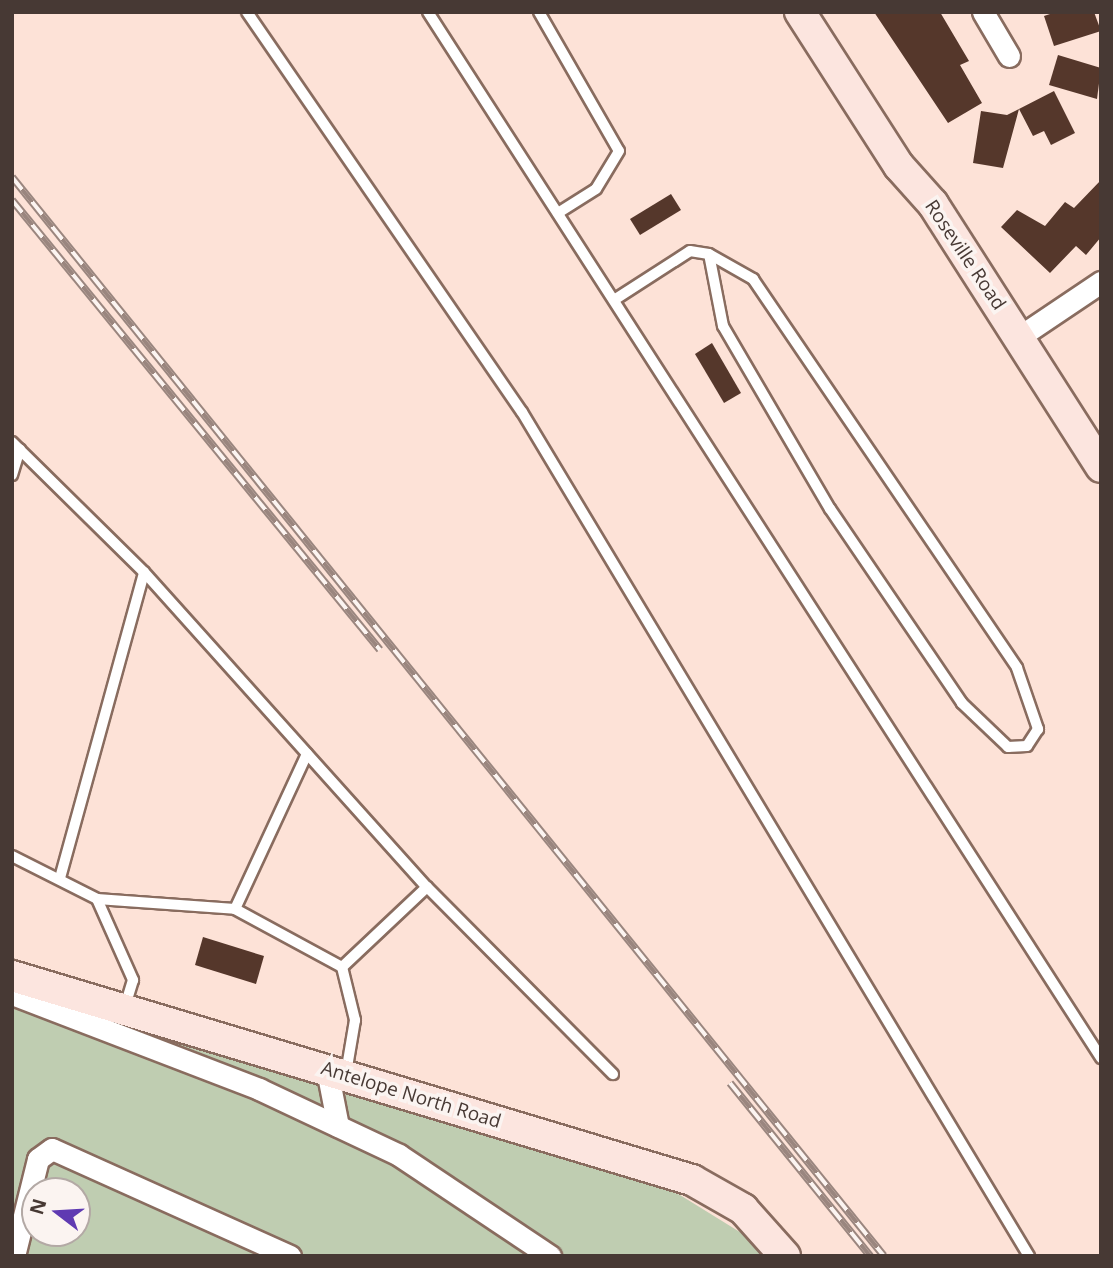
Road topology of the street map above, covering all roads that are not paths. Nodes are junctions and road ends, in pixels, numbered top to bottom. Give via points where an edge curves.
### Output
1 (247, 12) edge
2 (428, 12) edge
3 (539, 12) edge
4 (800, 12) edge
5 (983, 12) edge
6 (1009, 56) dead end
7 (558, 213) junction
8 (709, 254) junction
9 (1101, 282) edge
10 (614, 300) junction
11 (1020, 337) junction
12 (16, 446) edge
13 (1101, 467) edge
14 (12, 475) edge
15 (144, 572) junction
16 (307, 754) junction
17 (12, 856) edge
18 (60, 878) junction
19 (427, 887) junction
20 (97, 899) junction
21 (235, 909) junction
22 (342, 967) junction
23 (12, 976) edge
24 (12, 994) edge
25 (125, 1010) junction
26 (1101, 1059) edge
27 (337, 1073) junction
28 (613, 1074) dead end
29 (338, 1126) junction
30 (544, 1254) edge
31 (14, 1256) edge
32 (290, 1256) edge
33 (785, 1256) edge
34 (1029, 1256) edge

1 - 34 lane via 522,412
2 - 7 lane
3 - 7 lane via 619,151 596,189
4 - 11 main road, Roseville Road
5 - 6 street
7 - 10 lane
8 - 8 lane via 753,279 1017,668 1038,729 1027,746 1008,747 962,703 830,509 723,326
8 - 10 lane via 690,251
9 - 11 street
10 - 26 lane
11 - 13 main road, Roseville Road
12 - 14 lane
12 - 15 lane
15 - 16 lane
15 - 18 lane
16 - 19 lane
16 - 21 lane
17 - 18 lane
18 - 20 lane
19 - 22 lane
19 - 28 lane
20 - 21 lane
20 - 25 lane via 133,980
21 - 22 lane
22 - 27 lane via 355,1020
23 - 25 main road, Antelope North Road
24 - 29 street
25 - 27 main road, Antelope North Road
27 - 29 street
27 - 33 main road, Antelope North Road via 692,1180 743,1209
29 - 30 street via 422,1168
31 - 32 street via 38,1159 52,1149

